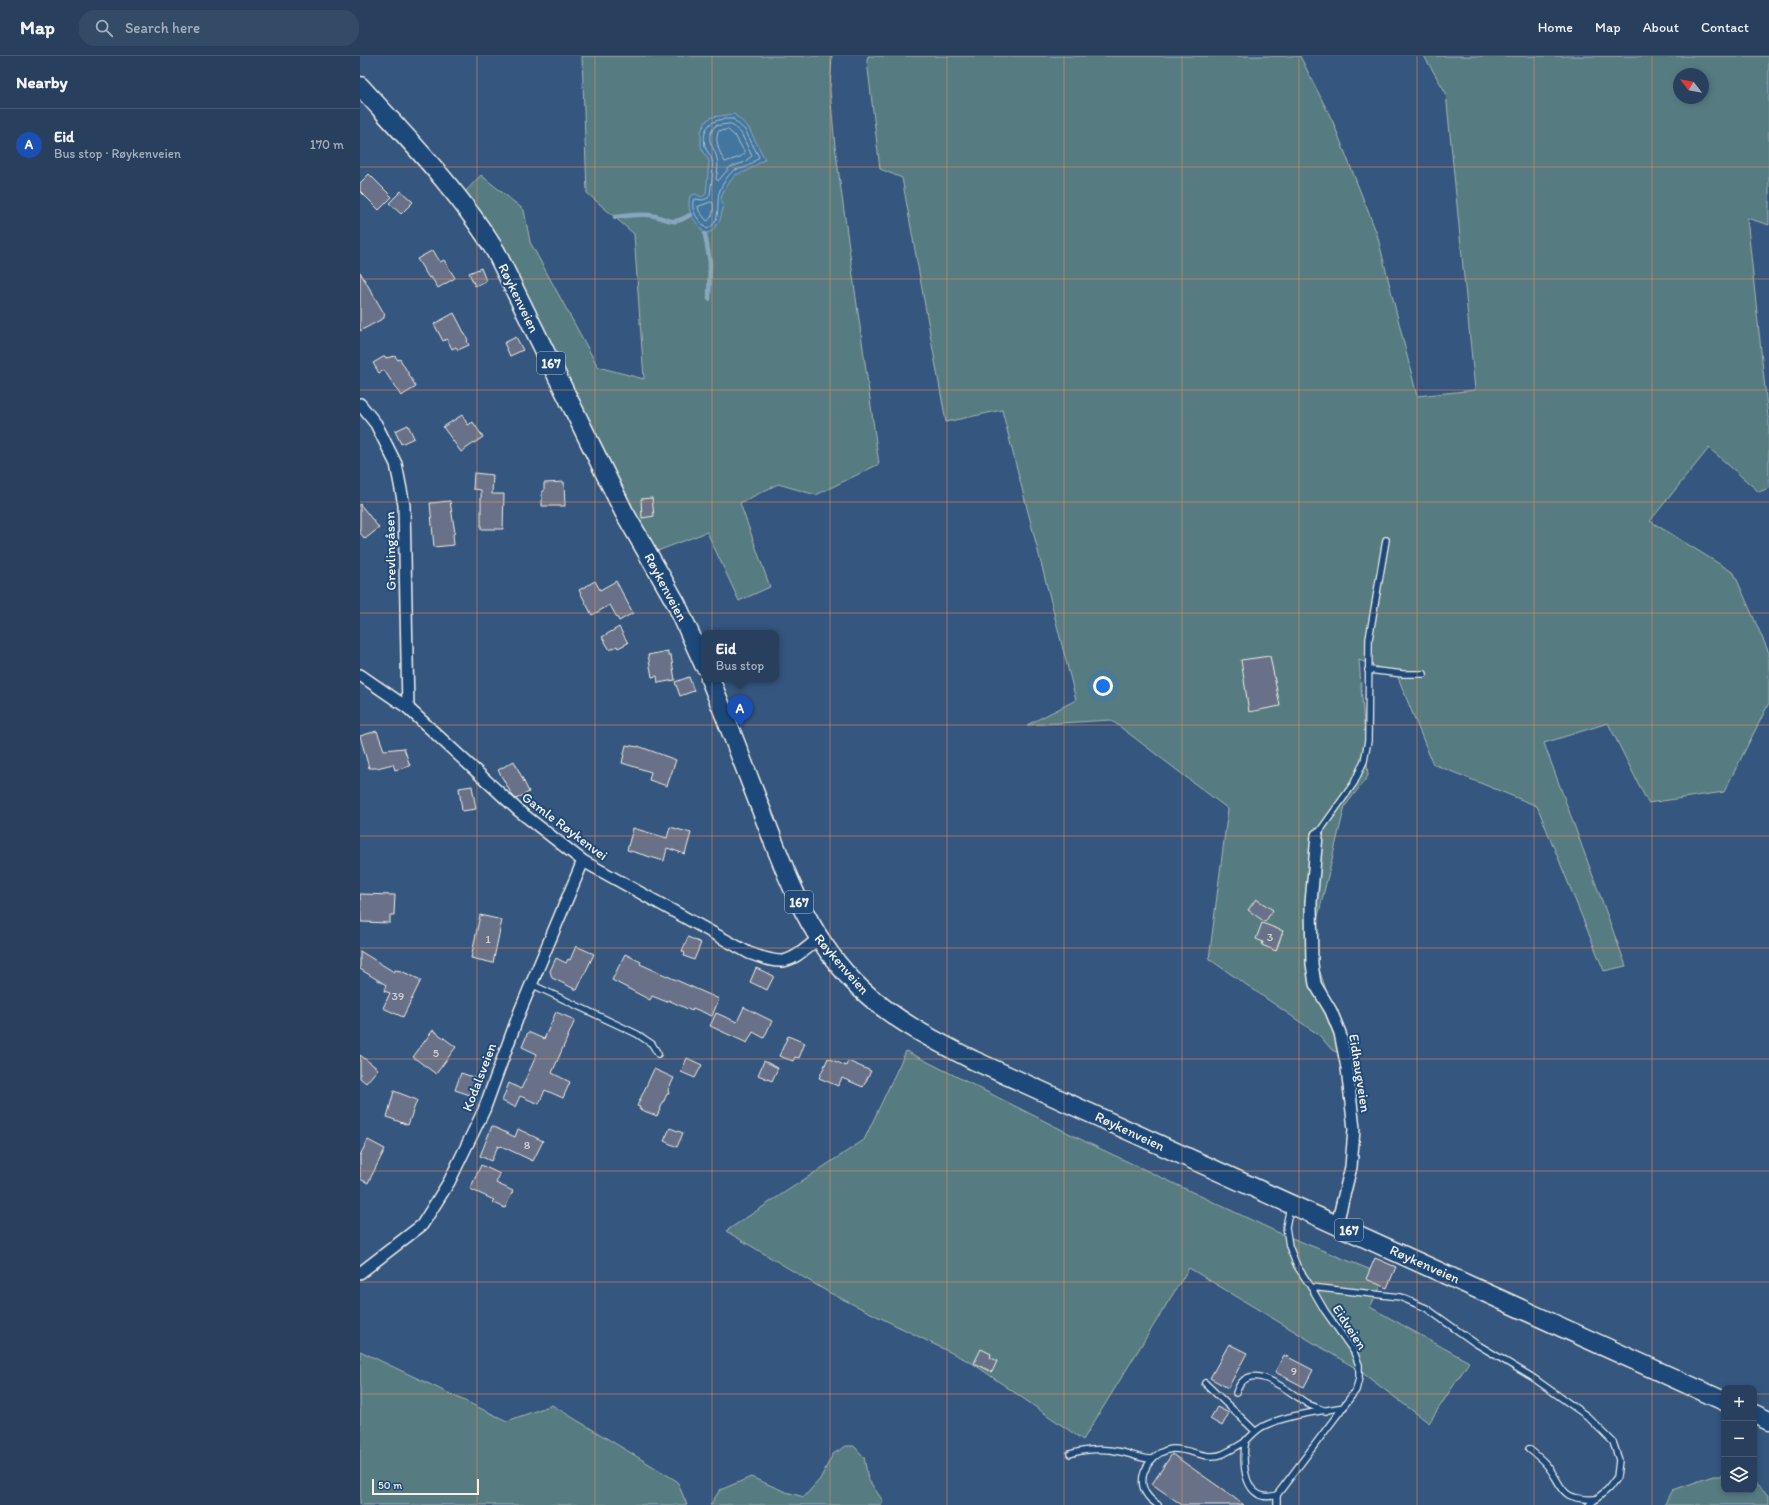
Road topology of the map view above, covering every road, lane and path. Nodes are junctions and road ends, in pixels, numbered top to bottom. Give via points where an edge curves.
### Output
1 (360, 86) edge
2 (360, 404) edge
3 (1386, 540) dead end
4 (701, 658) edge
5 (1368, 670) junction
6 (1424, 674) dead end
7 (360, 675) edge
8 (711, 682) edge
9 (408, 708) junction
10 (1316, 835) joint
11 (583, 861) junction
12 (818, 938) junction
13 (531, 984) junction
14 (658, 1054) dead end
15 (1290, 1203) junction
16 (1337, 1224) junction
17 (365, 1266) edge
18 (360, 1273) edge
19 (1311, 1287) junction
20 (1205, 1383) dead end
21 (1236, 1393) dead end
22 (1721, 1400) edge
23 (1344, 1407) junction
24 (1326, 1411) junction
25 (1757, 1415) edge
26 (1769, 1421) edge
27 (1255, 1432) junction
28 (1246, 1440) junction
29 (1529, 1449) dead end
30 (1070, 1454) dead end
31 (1152, 1459) junction
32 (1277, 1495) junction
33 (1595, 1499) junction
34 (1158, 1505) edge
35 (1277, 1505) edge
36 (1589, 1505) edge

1 - 4 main road, Røykenveien / 167 via 454,194 496,252 600,465 676,603
2 - 9 street, Grevlingåsen via 376,424 396,464 404,505
3 - 5 lane via 1369,639
5 - 6 lane
5 - 10 lane via 1368,741 1364,761 1354,783
7 - 9 street, Gamle Røykenvei
8 - 12 main road, Røykenveien / 167 via 787,877
9 - 11 street, Gamle Røykenvei via 519,811
10 - 16 street, Eidhaugveien via 1312,903 1313,970 1315,984 1340,1033 1354,1129 1351,1167
11 - 12 street, Gamle Røykenvei via 749,953 772,961 793,959
11 - 13 street, Kodalsveien
12 - 15 main road, Røykenveien / 167 via 862,989 911,1027 973,1060
13 - 14 lane via 637,1034 652,1044
13 - 17 street, Kodalsveien via 484,1110 449,1182 422,1225
15 - 16 main road, Røykenveien / 167
15 - 19 lane, Eidveien via 1286,1227 1289,1246 1297,1266
16 - 22 main road, Røykenveien / 167
17 - 18 street, Kodalsveien
19 - 23 lane, Eidveien via 1354,1352 1359,1365 1356,1390
19 - 33 lane via 1400,1297 1426,1308 1587,1416 1613,1442 1619,1460 1617,1477 1608,1489
20 - 27 lane
21 - 24 lane via 1247,1378 1264,1377 1310,1405
23 - 24 lane
23 - 32 lane, Eidveien
24 - 27 lane via 1265,1425
25 - 26 main road
27 - 28 lane
28 - 31 lane via 1222,1454 1209,1457 1172,1449
28 - 32 lane via 1244,1465 1247,1481 1252,1490 1261,1497
29 - 33 lane via 1544,1462 1564,1493 1572,1498
30 - 31 lane via 1081,1450 1110,1450
31 - 34 lane via 1143,1478 1143,1487 1148,1497
32 - 35 lane
33 - 36 lane

